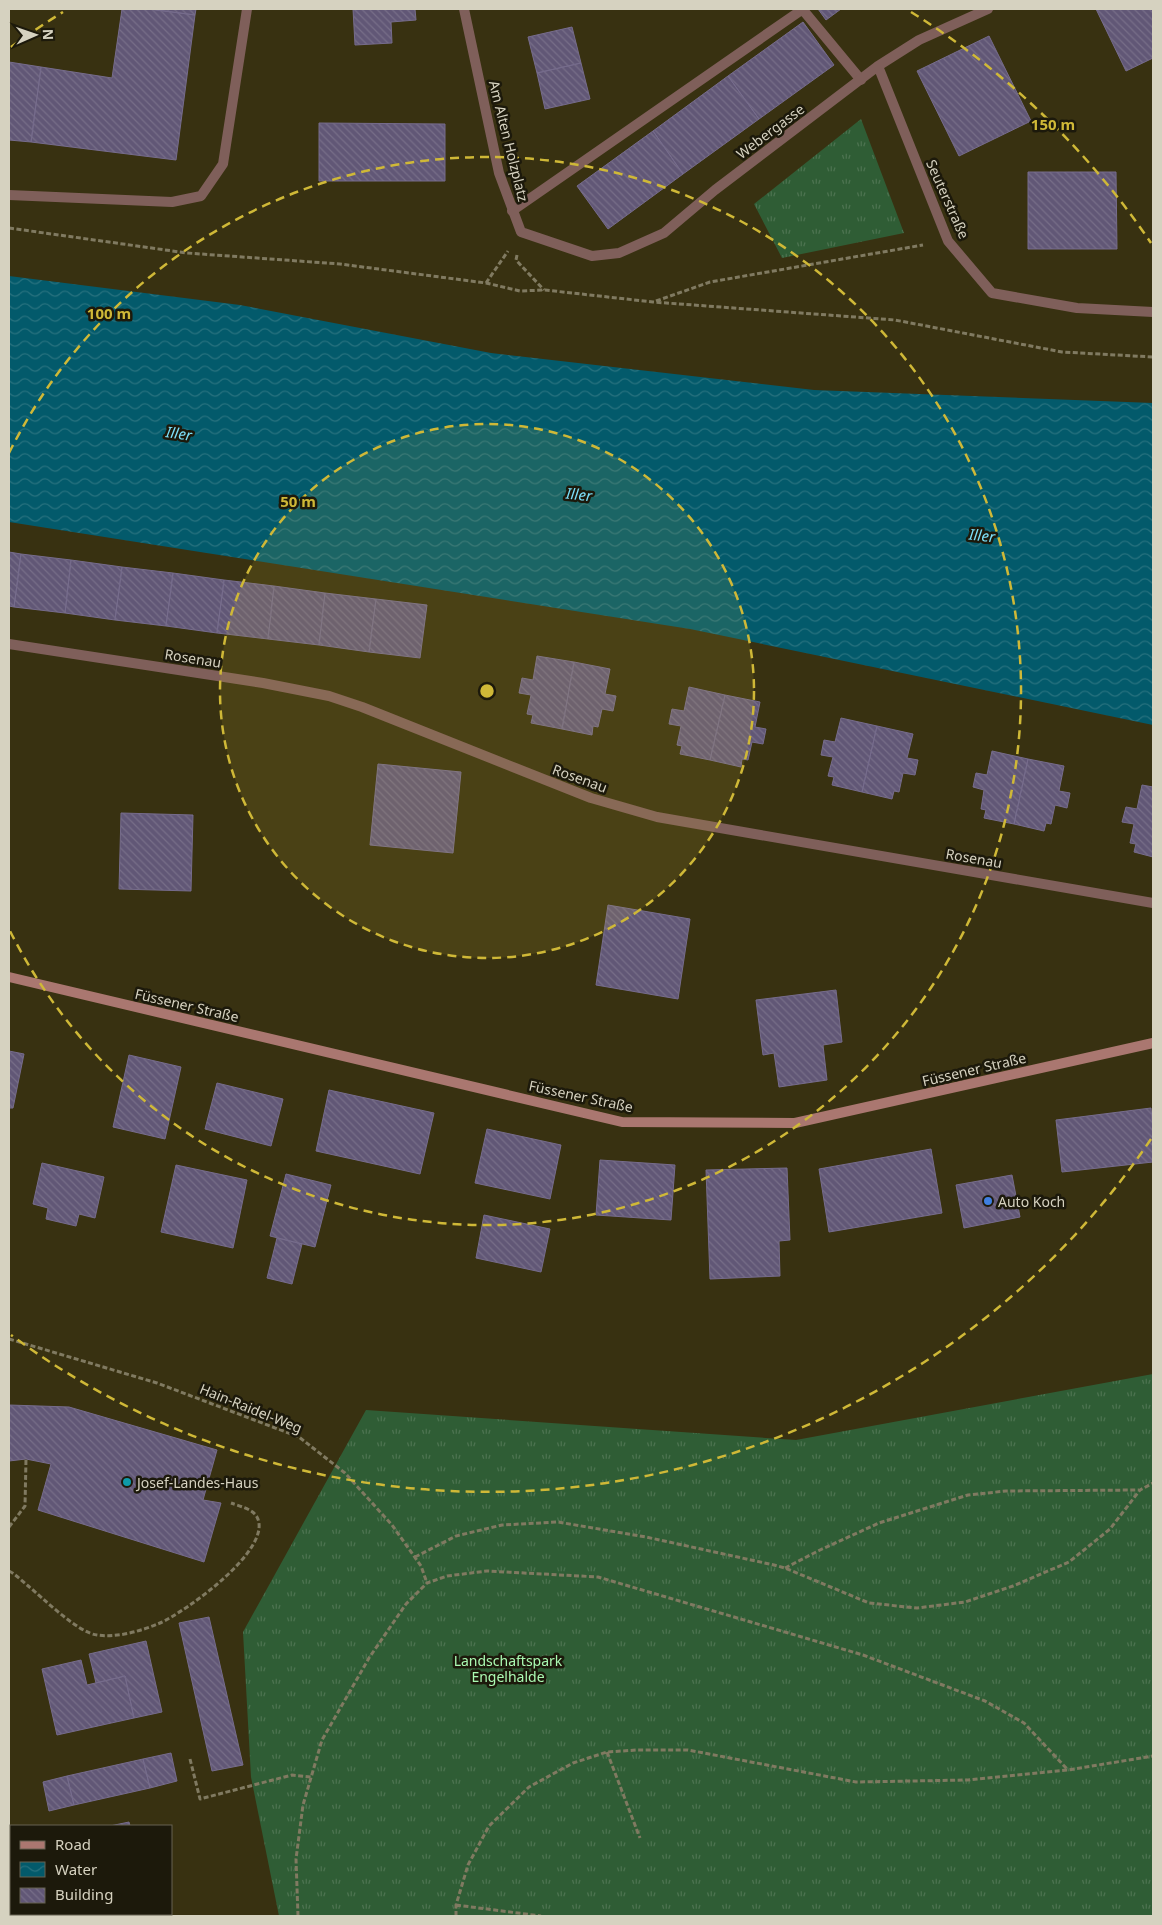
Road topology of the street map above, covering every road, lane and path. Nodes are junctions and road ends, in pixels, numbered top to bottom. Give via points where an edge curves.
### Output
1 (247, 9) edge
2 (464, 9) edge
3 (803, 9) edge
4 (988, 9) edge
5 (878, 66) junction
6 (860, 80) junction
7 (9, 195) edge
8 (512, 211) junction
9 (9, 228) edge
10 (521, 232) junction
11 (948, 241) junction
12 (486, 283) junction
13 (545, 290) junction
14 (653, 302) junction
15 (1153, 312) edge
16 (1153, 357) edge
17 (9, 644) edge
18 (1153, 903) edge
19 (9, 977) edge
20 (1153, 1043) edge
21 (9, 1339) edge
22 (26, 1458) dead end
23 (1153, 1483) edge
24 (1140, 1490) junction
25 (231, 1503) dead end
26 (9, 1527) edge
27 (415, 1557) junction
28 (785, 1568) junction
29 (9, 1571) edge
30 (428, 1583) junction
31 (607, 1752) junction
32 (1153, 1756) edge
33 (190, 1759) dead end
34 (1068, 1770) junction
35 (311, 1777) junction
36 (640, 1838) dead end
37 (456, 1905) junction
38 (298, 1916) edge
39 (456, 1916) edge
40 (541, 1916) edge

1 - 7 street via 223,164 201,196 172,202
2 - 8 street, Am Alten Holzplatz via 500,173
3 - 6 street
3 - 8 street
4 - 5 street, Webergasse via 919,40
5 - 6 street, Webergasse
5 - 11 street, Seuterstraße
6 - 10 street, Webergasse via 715,190 664,234 619,253 592,256
8 - 10 street, Am Alten Holzplatz
9 - 12 path via 187,253 340,264
10 - 12 path
10 - 13 path via 516,260
11 - 14 path via 710,282
11 - 15 street, Seuterstraße via 992,294 1077,308
12 - 13 path via 520,292
13 - 14 path
14 - 16 path via 895,320 1062,352
17 - 18 street, Rosenau via 329,696 591,798 658,817
19 - 20 street, Füssener Straße via 622,1122 795,1123
21 - 27 path, Hain-Raidel-Weg via 157,1383 299,1437 345,1473 392,1525
22 - 26 path via 25,1506
23 - 24 path
24 - 28 path via 1006,1491 968,1495 879,1523
24 - 28 path via 1110,1529 1069,1562 965,1602 917,1608 869,1603
25 - 29 path via 258,1517 260,1529 254,1544 226,1576 160,1623 114,1637 95,1635 78,1627
27 - 28 path via 456,1536 502,1525 558,1522 646,1537
27 - 30 path, Hain-Raidel-Weg
30 - 34 path via 447,1576 487,1571 598,1577 693,1604 863,1655 985,1701 1024,1723
30 - 35 path via 406,1604 369,1658 322,1740
31 - 34 path via 688,1750 856,1782 968,1780
31 - 36 path
31 - 37 path via 573,1763 528,1787 490,1826 468,1865
32 - 34 path
33 - 35 path via 200,1799 292,1775
35 - 38 path via 303,1805 296,1859
37 - 39 path
37 - 40 path

